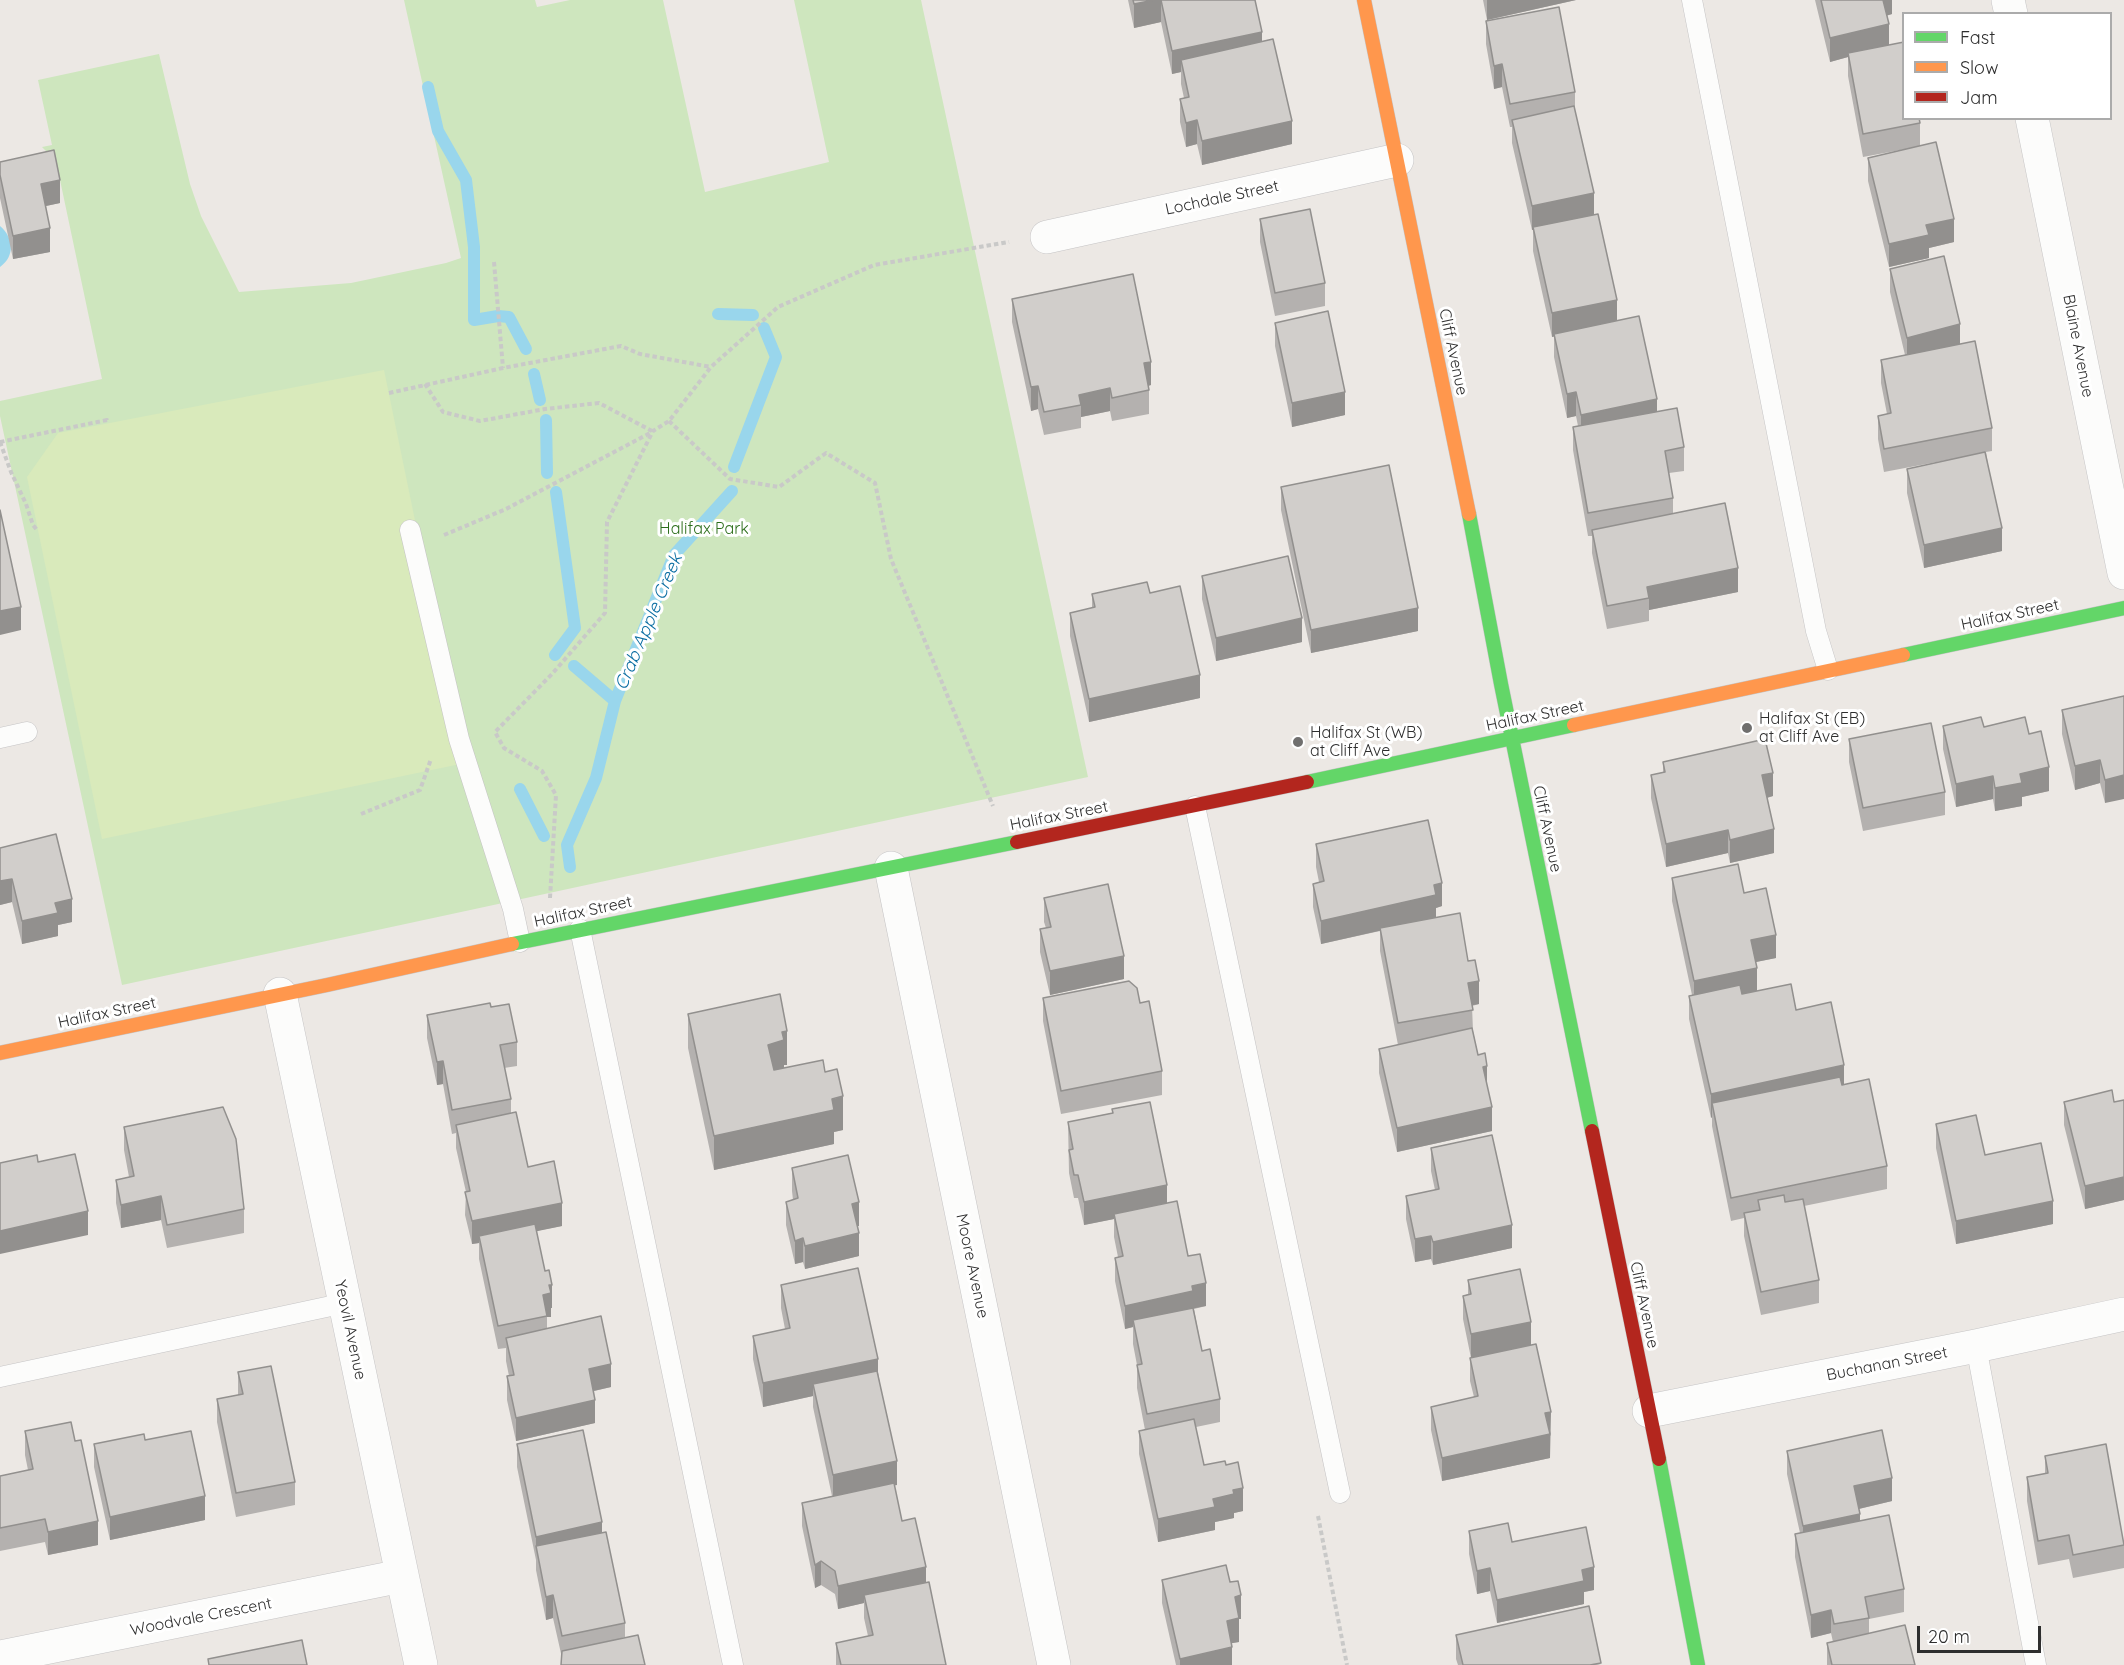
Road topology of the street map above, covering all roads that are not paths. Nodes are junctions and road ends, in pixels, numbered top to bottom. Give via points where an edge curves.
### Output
1 (1364, 0) edge
2 (1692, 0) edge
3 (2032, 120) edge
4 (1397, 160) junction
5 (1047, 237) road end
6 (412, 539) road end
7 (2124, 573) edge
8 (2124, 609) edge
9 (1828, 670) junction
10 (27, 732) dead end
11 (0, 738) edge
12 (1512, 738) junction
13 (1195, 806) junction
14 (891, 868) junction
15 (580, 929) junction
16 (520, 942) junction
17 (280, 994) junction
18 (0, 1053) edge
19 (345, 1303) junction
20 (2124, 1314) edge
21 (1976, 1347) junction
22 (0, 1377) edge
23 (1649, 1411) junction
24 (1340, 1493) road end
25 (401, 1576) junction
26 (0, 1657) edge
27 (421, 1665) edge
28 (733, 1665) edge
29 (1054, 1665) edge
30 (1698, 1665) edge
31 (2036, 1665) edge

1 - 4 street, Cliff Avenue
2 - 9 lane via 1814,620
3 - 7 street, Blaine Avenue
4 - 5 street, Lochdale Street
4 - 12 street, Cliff Avenue
6 - 16 lane via 455,725
8 - 9 street, Halifax Street
9 - 12 street, Halifax Street
10 - 11 lane
12 - 13 street, Halifax Street
12 - 23 street, Cliff Avenue
13 - 14 street, Halifax Street
13 - 24 lane
14 - 15 street, Halifax Street
14 - 29 street, Moore Avenue
15 - 16 street, Halifax Street
15 - 28 lane
16 - 17 street, Halifax Street
17 - 18 street, Halifax Street
17 - 19 street, Yeovil Avenue
19 - 22 lane
19 - 25 street, Yeovil Avenue
20 - 21 street, Buchanan Street
21 - 23 street, Buchanan Street
21 - 31 lane
23 - 30 street, Cliff Avenue
25 - 26 street, Woodvale Crescent
25 - 27 street, Yeovil Avenue

